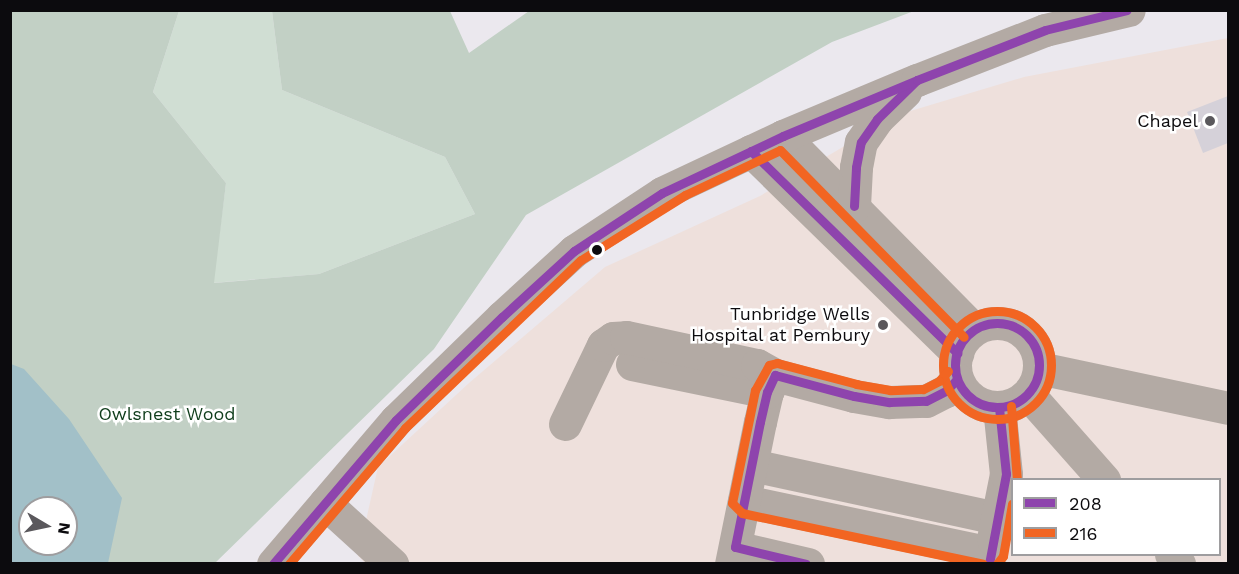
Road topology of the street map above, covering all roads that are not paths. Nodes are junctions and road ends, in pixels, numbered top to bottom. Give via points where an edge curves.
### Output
1 (1130, 10) edge
2 (917, 80) junction
3 (783, 136) junction
4 (751, 151) junction
5 (854, 206) junction
6 (962, 354) junction
7 (632, 364) dead end
8 (771, 383) junction
9 (1022, 390) junction
10 (1228, 408) edge
11 (565, 424) dead end
12 (752, 465) junction
13 (1102, 478) edge
14 (744, 501) junction
15 (325, 503) junction
16 (998, 518) junction
17 (733, 556) edge
18 (990, 558) edge
19 (273, 564) edge
20 (392, 564) edge
21 (808, 564) edge

1 - 2 street via 1045,30
2 - 3 street
2 - 5 street via 876,119 861,142
3 - 4 street
3 - 5 street
4 - 6 street
4 - 15 street via 662,193 574,251 396,420
5 - 6 street
6 - 8 street via 946,391 926,401 889,402
6 - 9 street via 974,400
6 - 9 street via 989,324 1014,327 1033,344
7 - 8 street
8 - 11 street via 758,365 626,337 613,338 603,345
8 - 12 street
9 - 10 street
9 - 13 street
9 - 16 street
12 - 14 street
12 - 16 street
14 - 17 street
14 - 18 street
15 - 19 street
15 - 20 street
16 - 18 street
17 - 21 street

